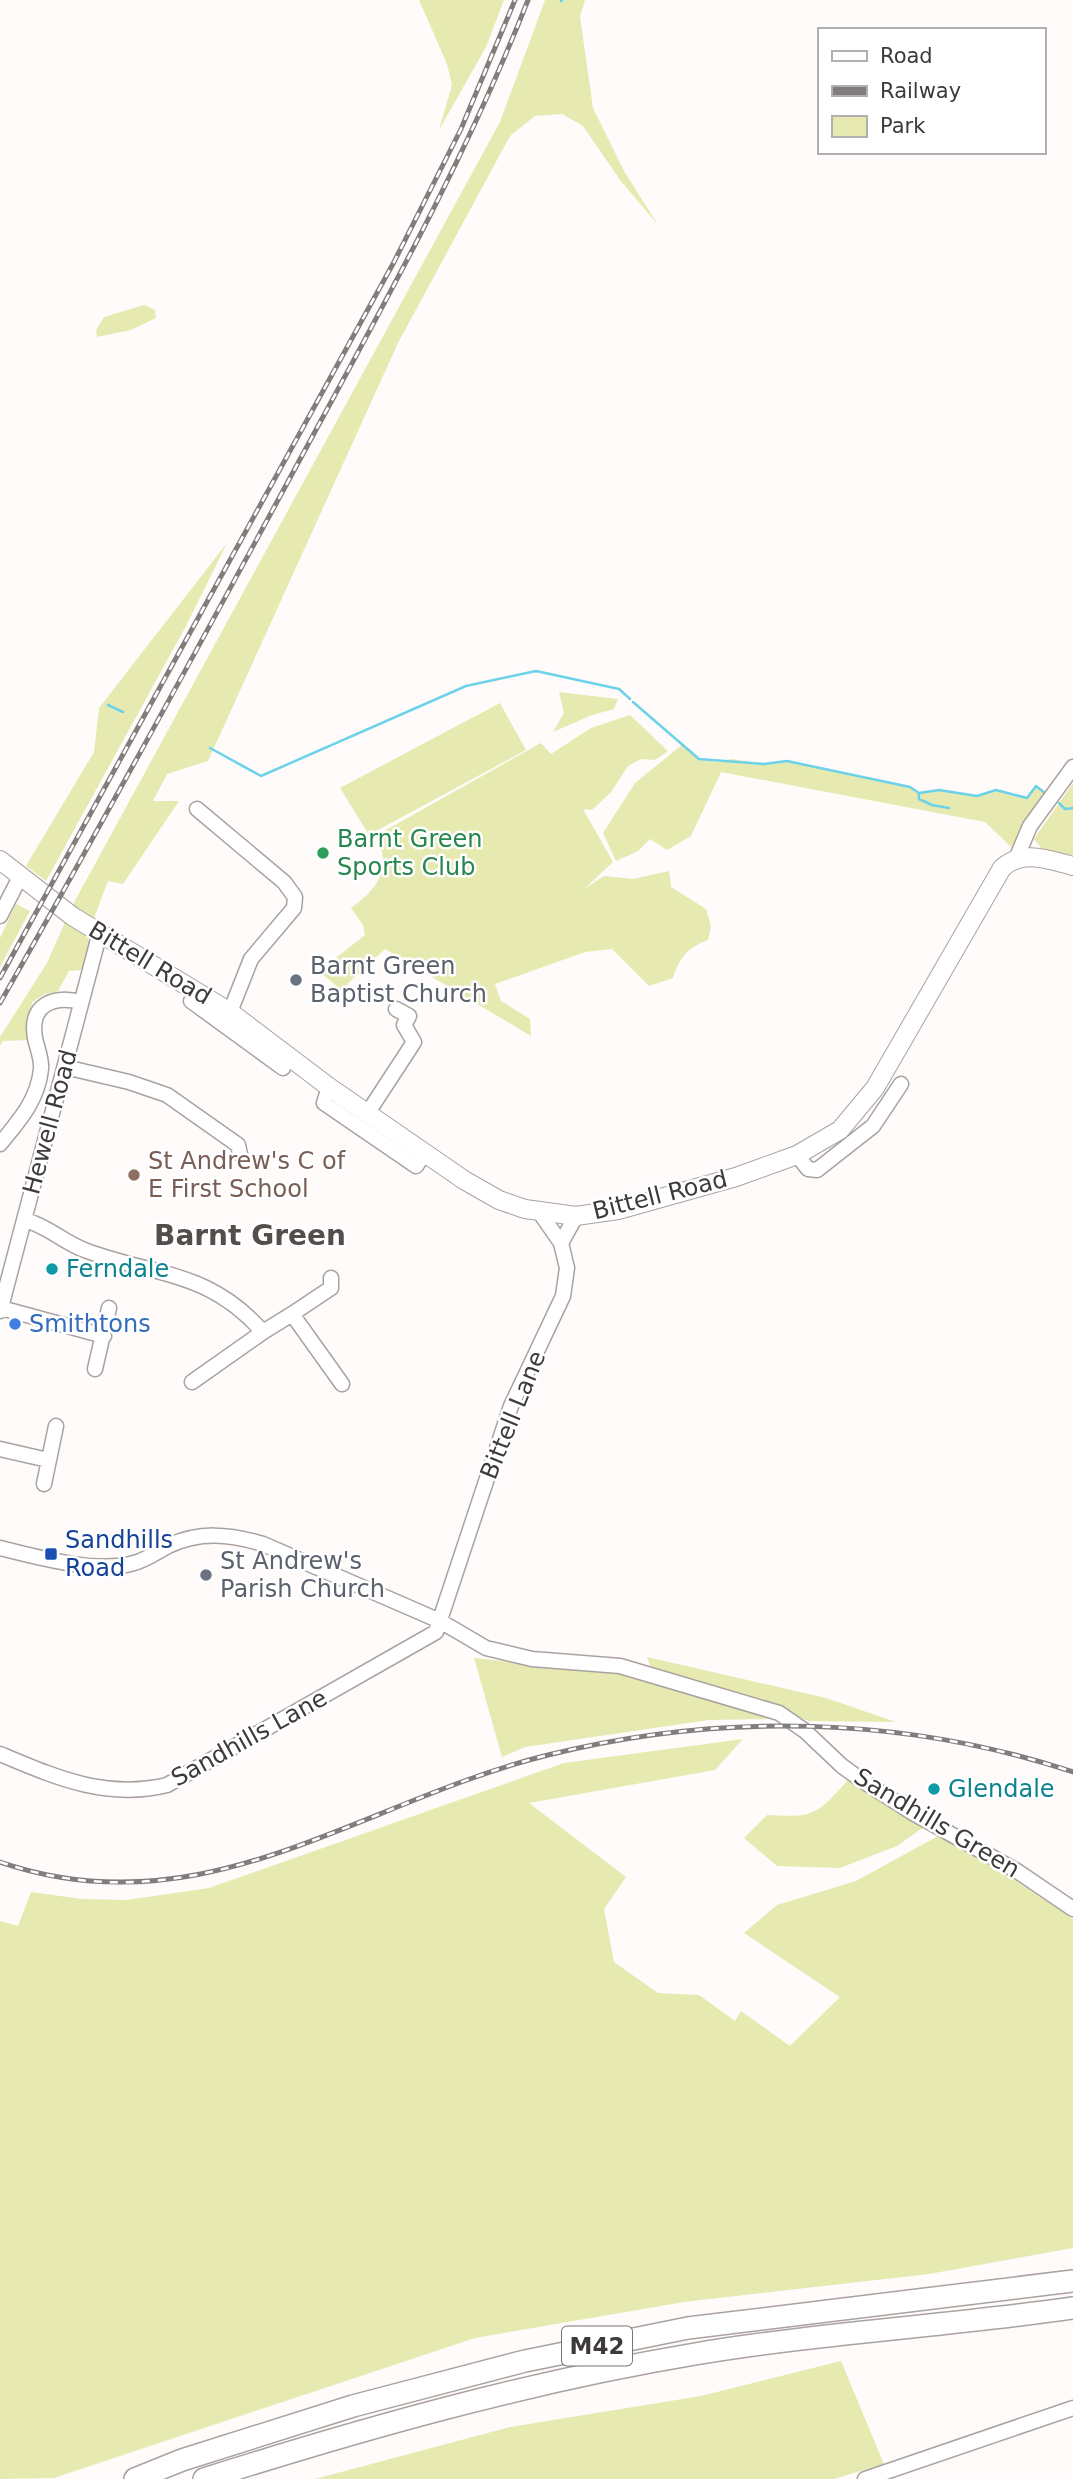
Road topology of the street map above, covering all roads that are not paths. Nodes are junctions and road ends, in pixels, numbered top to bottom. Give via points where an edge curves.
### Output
1 (1073, 767) edge
2 (197, 809) dead end
3 (1016, 859) junction
4 (0, 860) edge
5 (1073, 866) edge
6 (20, 877) junction
7 (0, 916) edge
8 (100, 932) junction
9 (189, 996) junction
10 (81, 1002) junction
11 (396, 1009) dead end
12 (230, 1012) junction
13 (264, 1046) junction
14 (65, 1067) junction
15 (284, 1068) dead end
16 (901, 1084) dead end
17 (329, 1087) junction
18 (367, 1114) junction
19 (0, 1144) edge
20 (240, 1154) dead end
21 (424, 1154) junction
22 (797, 1155) junction
23 (540, 1213) junction
24 (576, 1216) junction
25 (25, 1220) junction
26 (561, 1243) junction
27 (331, 1278) dead end
28 (109, 1308) dead end
29 (0, 1310) edge
30 (292, 1314) junction
31 (263, 1332) junction
32 (104, 1336) junction
33 (95, 1369) dead end
34 (192, 1382) dead end
35 (342, 1384) dead end
36 (55, 1426) dead end
37 (0, 1449) edge
38 (48, 1460) junction
39 (44, 1483) dead end
40 (0, 1548) edge
41 (440, 1622) junction
42 (0, 1754) edge
43 (1073, 1909) edge
44 (1073, 2281) edge
45 (1073, 2308) edge
46 (1073, 2408) edge
47 (135, 2479) edge
48 (204, 2479) edge
49 (865, 2479) edge

1 - 3 street via 1030,826
2 - 12 street via 284,882 295,897 294,908 251,959
3 - 5 main road via 1037,858
3 - 22 main road, Bittell Road via 998,873 862,1107 840,1130
4 - 6 main road, Bittell Road
6 - 7 street
6 - 8 main road, Bittell Road
8 - 9 main road, Bittell Road
8 - 10 street, Hewell Road
9 - 12 main road, Bittell Road
9 - 13 street
10 - 14 street, Hewell Road
10 - 19 street via 58,998 38,1011 34,1030 41,1071 28,1111
11 - 18 street via 409,1016 404,1025 414,1042
12 - 13 main road, Bittell Road
13 - 15 street
13 - 17 main road, Bittell Road
14 - 20 street via 167,1095 238,1145
14 - 25 street, Hewell Road
16 - 22 street via 873,1126 817,1170 808,1169
17 - 18 main road, Bittell Road
17 - 21 street via 324,1103 416,1166
18 - 21 main road, Bittell Road
21 - 23 main road, Bittell Road via 499,1200
22 - 24 main road, Bittell Road via 665,1198
23 - 24 main road, Bittell Road
23 - 26 street, Bittell Lane
24 - 26 street
25 - 29 street, Hewell Road
25 - 31 street via 46,1226 87,1251 196,1281 222,1294
26 - 41 street, Bittell Lane via 566,1268 560,1306 511,1406
27 - 30 street via 331,1288
28 - 32 street
29 - 32 street
30 - 31 street
30 - 35 street
31 - 34 street
32 - 33 street
36 - 38 street
37 - 38 street
38 - 39 street
40 - 41 street via 68,1563 114,1566 133,1564 188,1538 236,1536
41 - 42 street, Sandhills Lane via 436,1632 167,1785 122,1792 87,1787
41 - 43 street, Sandhills Green via 505,1654 620,1667 767,1709 793,1721 860,1779
44 - 47 highway, M42 via 688,2328 525,2361 353,2406
45 - 48 highway, M42 via 696,2353 538,2384 363,2428
46 - 49 street

